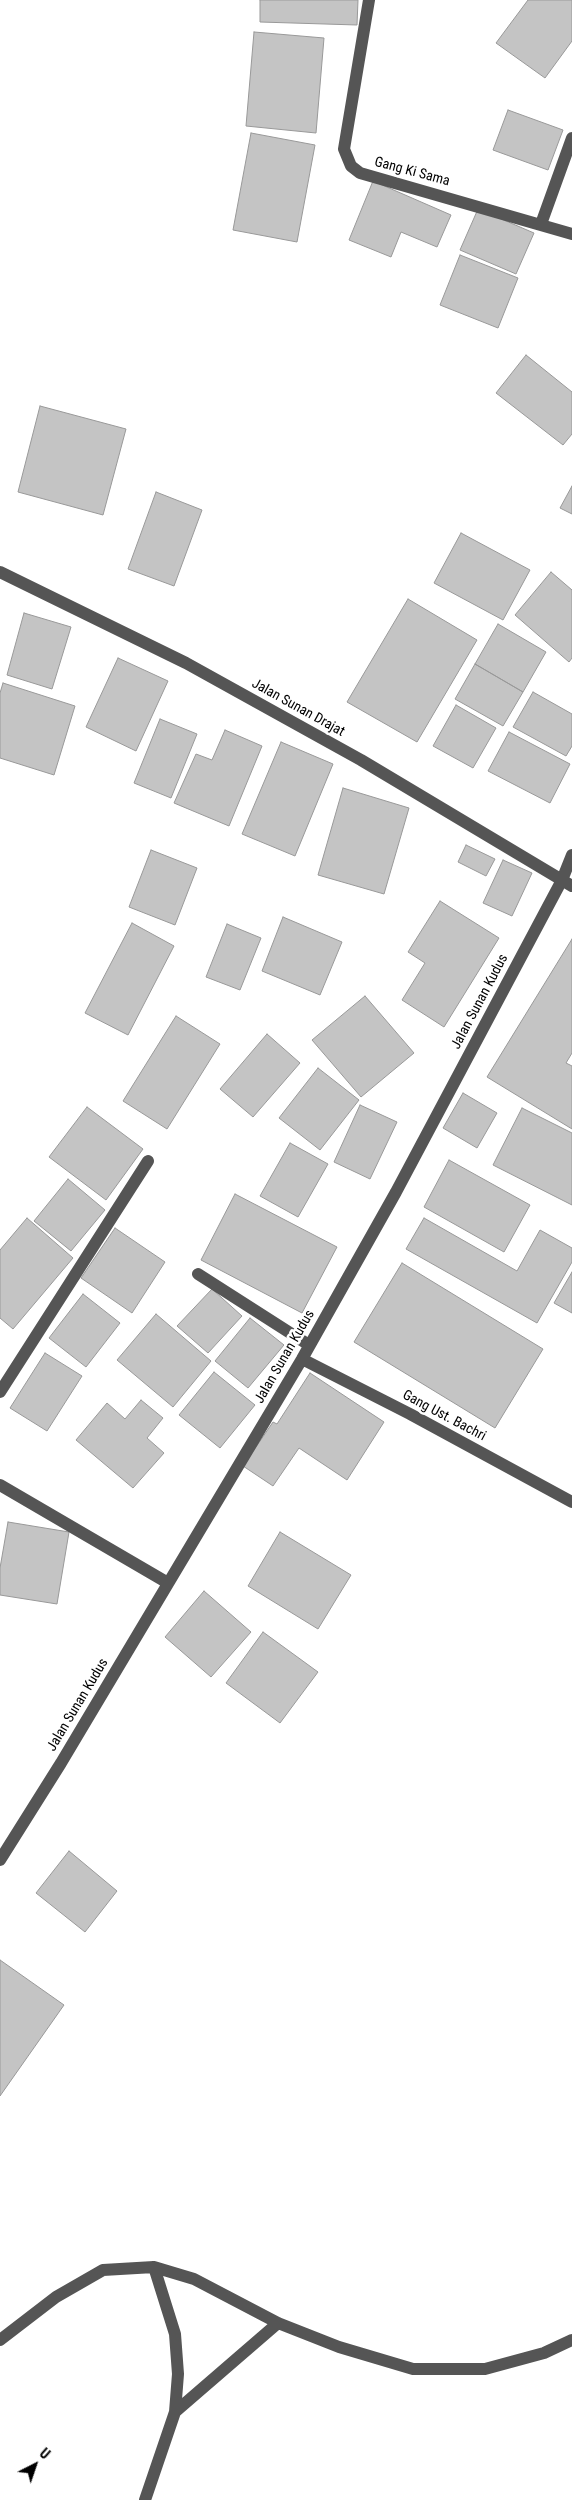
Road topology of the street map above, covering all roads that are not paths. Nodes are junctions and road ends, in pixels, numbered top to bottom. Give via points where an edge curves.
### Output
1 (368, 0) edge
2 (572, 138) edge
3 (541, 224) junction
4 (572, 234) edge
5 (0, 572) edge
6 (572, 855) edge
7 (567, 883) edge
8 (148, 1161) dead end
9 (198, 1274) dead end
10 (309, 1346) junction
11 (302, 1359) junction
12 (0, 1392) edge
13 (0, 1486) edge
14 (572, 1502) edge
15 (168, 1584) junction
16 (0, 1860) edge
17 (154, 2267) junction
18 (278, 2323) junction
19 (0, 2340) edge
20 (572, 2340) edge
21 (175, 2412) junction
22 (145, 2500) edge

1 - 3 street, Gang Ki Sama via 343,153 352,166 360,173
2 - 3 street
3 - 4 street, Gang Ki Sama
5 - 7 street, Jalan Sunan Drajat via 186,663 361,760
6 - 7 street, Jalan Sunan Kudus
7 - 10 street, Jalan Sunan Kudus
8 - 12 street
9 - 10 street
10 - 11 street, Jalan Sunan Kudus
11 - 14 street, Gang Ust. Bachri
11 - 15 street, Jalan Sunan Kudus
13 - 15 street
15 - 16 street, Jalan Sunan Kudus
17 - 18 street via 194,2280
17 - 19 street via 103,2270 56,2297
17 - 21 street via 175,2334 178,2374
18 - 20 street via 339,2347 413,2369 485,2369 544,2353
18 - 21 street
21 - 22 street

